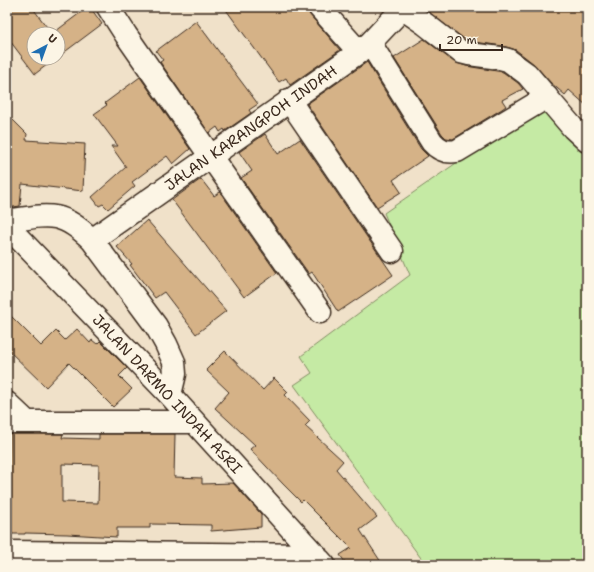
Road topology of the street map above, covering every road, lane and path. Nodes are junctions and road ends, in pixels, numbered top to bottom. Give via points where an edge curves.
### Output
1 (108, 7) edge
2 (319, 7) edge
3 (403, 8) edge
4 (364, 48) junction
5 (547, 97) junction
6 (289, 100) junction
7 (587, 141) edge
8 (211, 157) junction
9 (7, 221) edge
10 (7, 226) edge
11 (92, 240) junction
12 (392, 251) dead end
13 (320, 312) dead end
14 (170, 395) junction
15 (7, 403) edge
16 (16, 421) edge
17 (193, 422) junction
18 (7, 552) edge
19 (320, 560) edge

1 - 8 street
2 - 4 street
3 - 4 street, JALAN KARANGPOH INDAH
3 - 5 street via 461,52 508,60 527,74
4 - 5 street via 432,142 449,152 457,151
4 - 6 street, JALAN KARANGPOH INDAH
5 - 7 street
6 - 8 street, JALAN KARANGPOH INDAH
6 - 12 street
8 - 11 street, JALAN KARANGPOH INDAH
8 - 13 street
9 - 11 street via 41,216 55,217 81,229
10 - 14 street, JALAN DARMO INDAH ASRI
11 - 14 street via 156,326 166,344 174,362 175,374
14 - 17 street, JALAN DARMO INDAH ASRI
15 - 16 street
16 - 17 street
17 - 19 street, JALAN DARMO INDAH ASRI
18 - 19 street

